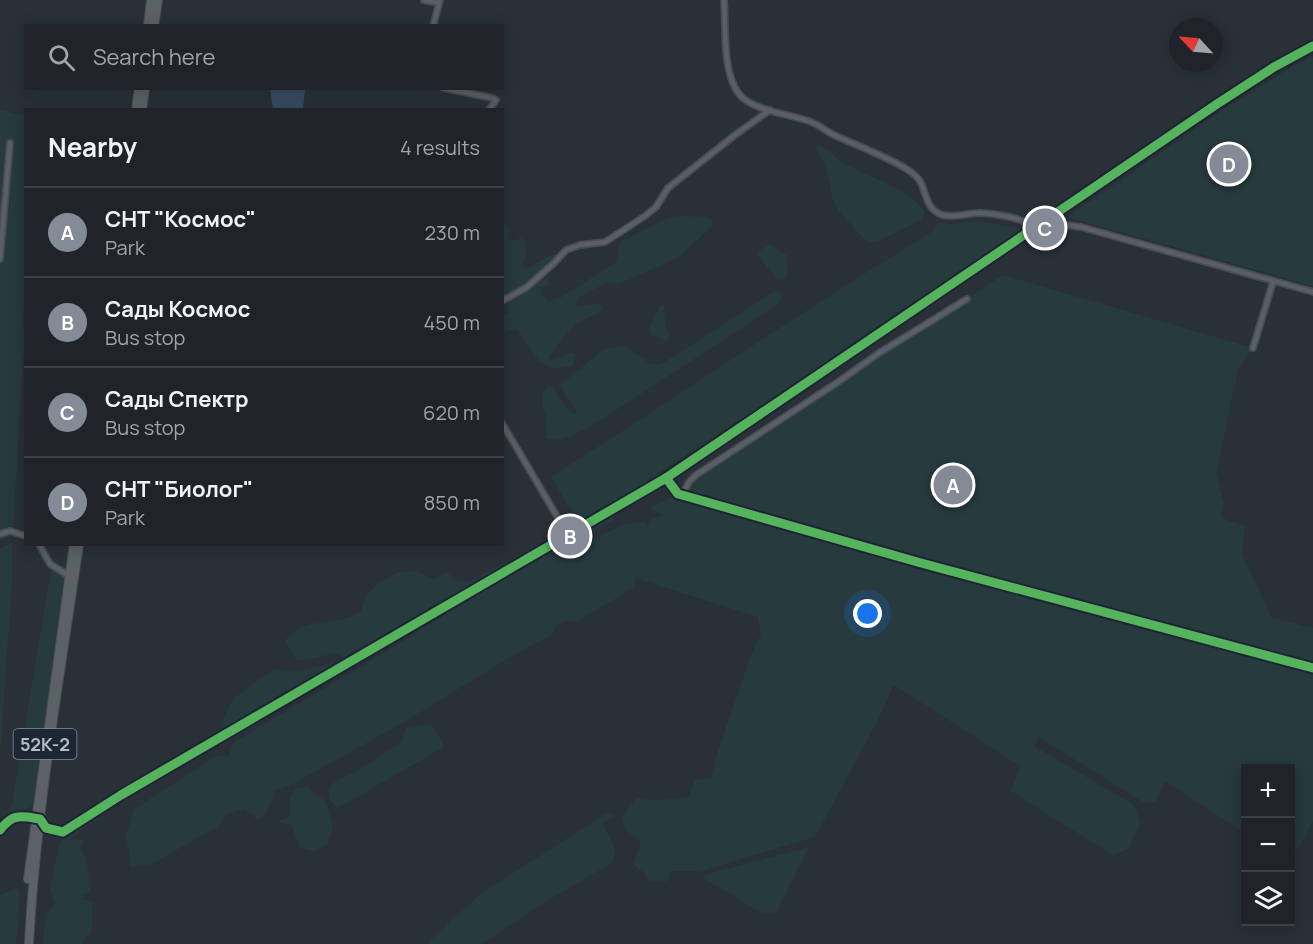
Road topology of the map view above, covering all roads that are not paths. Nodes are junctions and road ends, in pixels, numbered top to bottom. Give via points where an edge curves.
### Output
1 (151, 0) edge
2 (158, 0) edge
3 (424, 0) edge
4 (724, 0) edge
5 (439, 2) edge
6 (148, 24) edge
7 (154, 24) edge
8 (434, 24) edge
9 (1313, 46) edge
10 (139, 90) edge
11 (145, 90) edge
12 (453, 90) edge
13 (136, 108) edge
14 (142, 108) edge
15 (490, 108) edge
16 (770, 110) junction
17 (10, 143) dead end
18 (1045, 222) junction
19 (1037, 227) junction
20 (0, 259) edge
21 (1273, 282) junction
22 (1313, 292) edge
23 (967, 299) dead end
24 (504, 300) edge
25 (1253, 348) dead end
26 (504, 426) edge
27 (666, 478) junction
28 (682, 495) junction
29 (0, 534) edge
30 (24, 535) edge
31 (568, 535) junction
32 (40, 546) edge
33 (74, 546) edge
34 (80, 546) edge
35 (69, 576) junction
36 (1313, 668) edge
37 (38, 818) junction
38 (0, 830) edge
39 (24, 944) edge
40 (29, 944) edge

1 - 6 main road
2 - 7 main road
3 - 5 street
4 - 16 street via 728,65 737,92
5 - 8 street
9 - 18 street via 1217,104
10 - 13 main road
11 - 14 main road
12 - 15 street via 496,100
16 - 19 street via 813,122 913,173 921,181 929,204 941,214 980,213
16 - 24 street via 668,188 645,216 605,242 566,250 527,287
17 - 20 street
18 - 19 street
18 - 21 street via 1081,228
19 - 27 street
21 - 22 street
21 - 25 street
23 - 28 street via 696,475
26 - 31 street
27 - 28 street
27 - 31 street
28 - 36 street
29 - 30 street via 10,531
31 - 37 street via 69,829 63,832 46,828
32 - 35 street via 50,564
33 - 35 main road, 52К-2
34 - 37 main road, 52К-2
35 - 37 main road, 52К-2
37 - 38 street via 13,817
37 - 39 main road, 52К-2 via 27,886
37 - 40 main road, 52К-2

